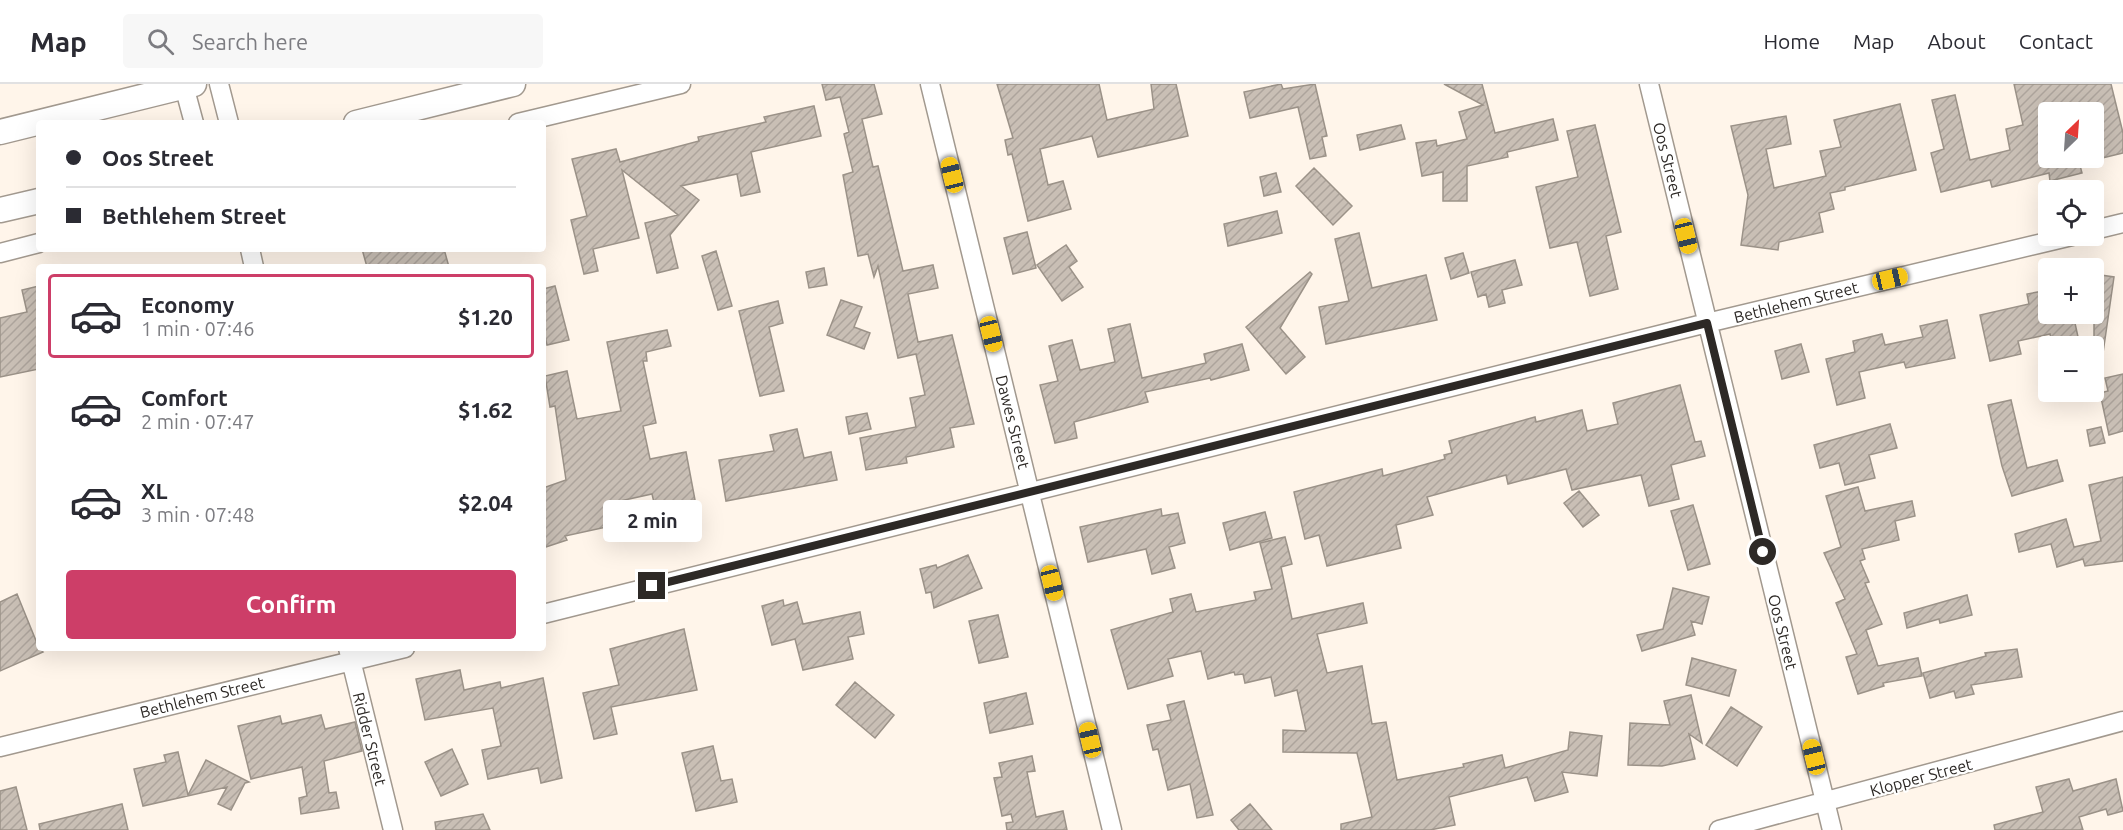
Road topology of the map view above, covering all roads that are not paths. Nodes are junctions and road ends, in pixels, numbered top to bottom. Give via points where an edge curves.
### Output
1 (219, 84) edge
2 (513, 84) edge
3 (681, 84) edge
4 (930, 84) edge
5 (1649, 84) edge
6 (189, 85) edge
7 (48, 120) edge
8 (194, 120) edge
9 (228, 120) edge
10 (368, 120) edge
11 (531, 120) edge
12 (36, 123) edge
13 (0, 132) edge
14 (36, 202) edge
15 (0, 210) edge
16 (2123, 223) edge
17 (2104, 228) edge
18 (36, 244) edge
19 (2038, 244) edge
20 (0, 252) edge
21 (1707, 323) junction
22 (1030, 493) junction
23 (546, 613) edge
24 (381, 651) edge
25 (349, 655) edge
26 (2123, 721) edge
27 (0, 747) edge
28 (1826, 803) junction
29 (393, 830) edge
30 (1112, 830) edge
31 (1719, 830) edge
32 (1832, 830) edge

1 - 9 street
2 - 10 main road
3 - 11 street
4 - 22 street, Dawes Street
5 - 21 street, Oos Street
6 - 7 main road
6 - 8 street
12 - 13 main road
14 - 15 main road
16 - 17 street
18 - 20 street
19 - 21 street, Bethlehem Street
21 - 22 street, Bethlehem Street
21 - 28 street, Oos Street
22 - 23 street, Bethlehem Street
22 - 30 street, Dawes Street
24 - 25 street, Bethlehem Street
25 - 27 street, Bethlehem Street
25 - 29 street, Ridder Street
26 - 28 street, Klopper Street
28 - 31 street, Klopper Street
28 - 32 street, Oos Street

